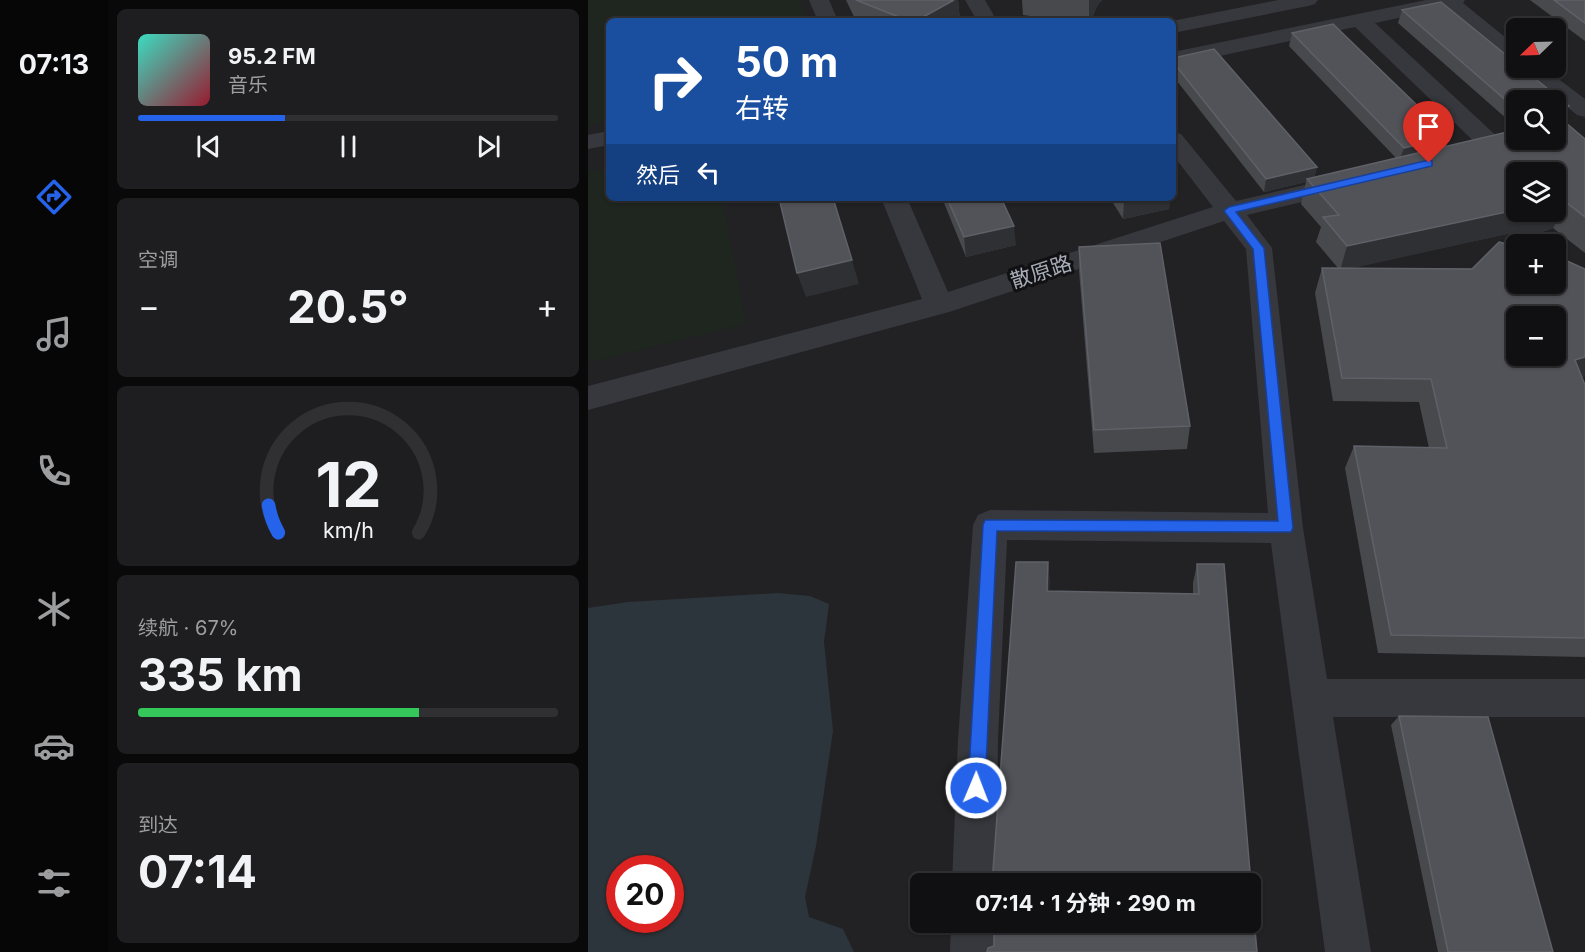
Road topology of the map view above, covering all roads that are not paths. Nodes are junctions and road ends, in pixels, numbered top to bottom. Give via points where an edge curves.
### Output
1 (819, 0) edge
2 (975, 0) edge
3 (1308, 0) edge
4 (1452, 1) edge
5 (827, 18) edge
6 (985, 18) edge
7 (1360, 20) junction
8 (1176, 26) edge
9 (1506, 47) edge
10 (1176, 58) edge
11 (1540, 78) edge
12 (1582, 122) edge
13 (606, 139) edge
14 (588, 142) edge
15 (1176, 143) edge
16 (1460, 156) edge
17 (1368, 178) edge
18 (895, 201) edge
19 (1229, 211) junction
20 (939, 305) junction
21 (588, 398) edge
22 (1286, 528) junction
23 (1311, 698) junction
24 (1585, 698) edge
25 (974, 873) edge
26 (974, 933) edge
27 (973, 952) edge
28 (1348, 952) edge

1 - 5 street
2 - 6 street
3 - 8 street
4 - 7 street
4 - 9 street
7 - 10 street
7 - 16 street via 1506,145
11 - 12 street
13 - 14 street
15 - 19 street
17 - 19 street, 散原路
18 - 20 street
19 - 20 street, 散原路
19 - 22 street via 1259,248
20 - 21 street, 散原路
22 - 23 street
22 - 25 street via 990,525
23 - 24 street
23 - 28 street
26 - 27 street

